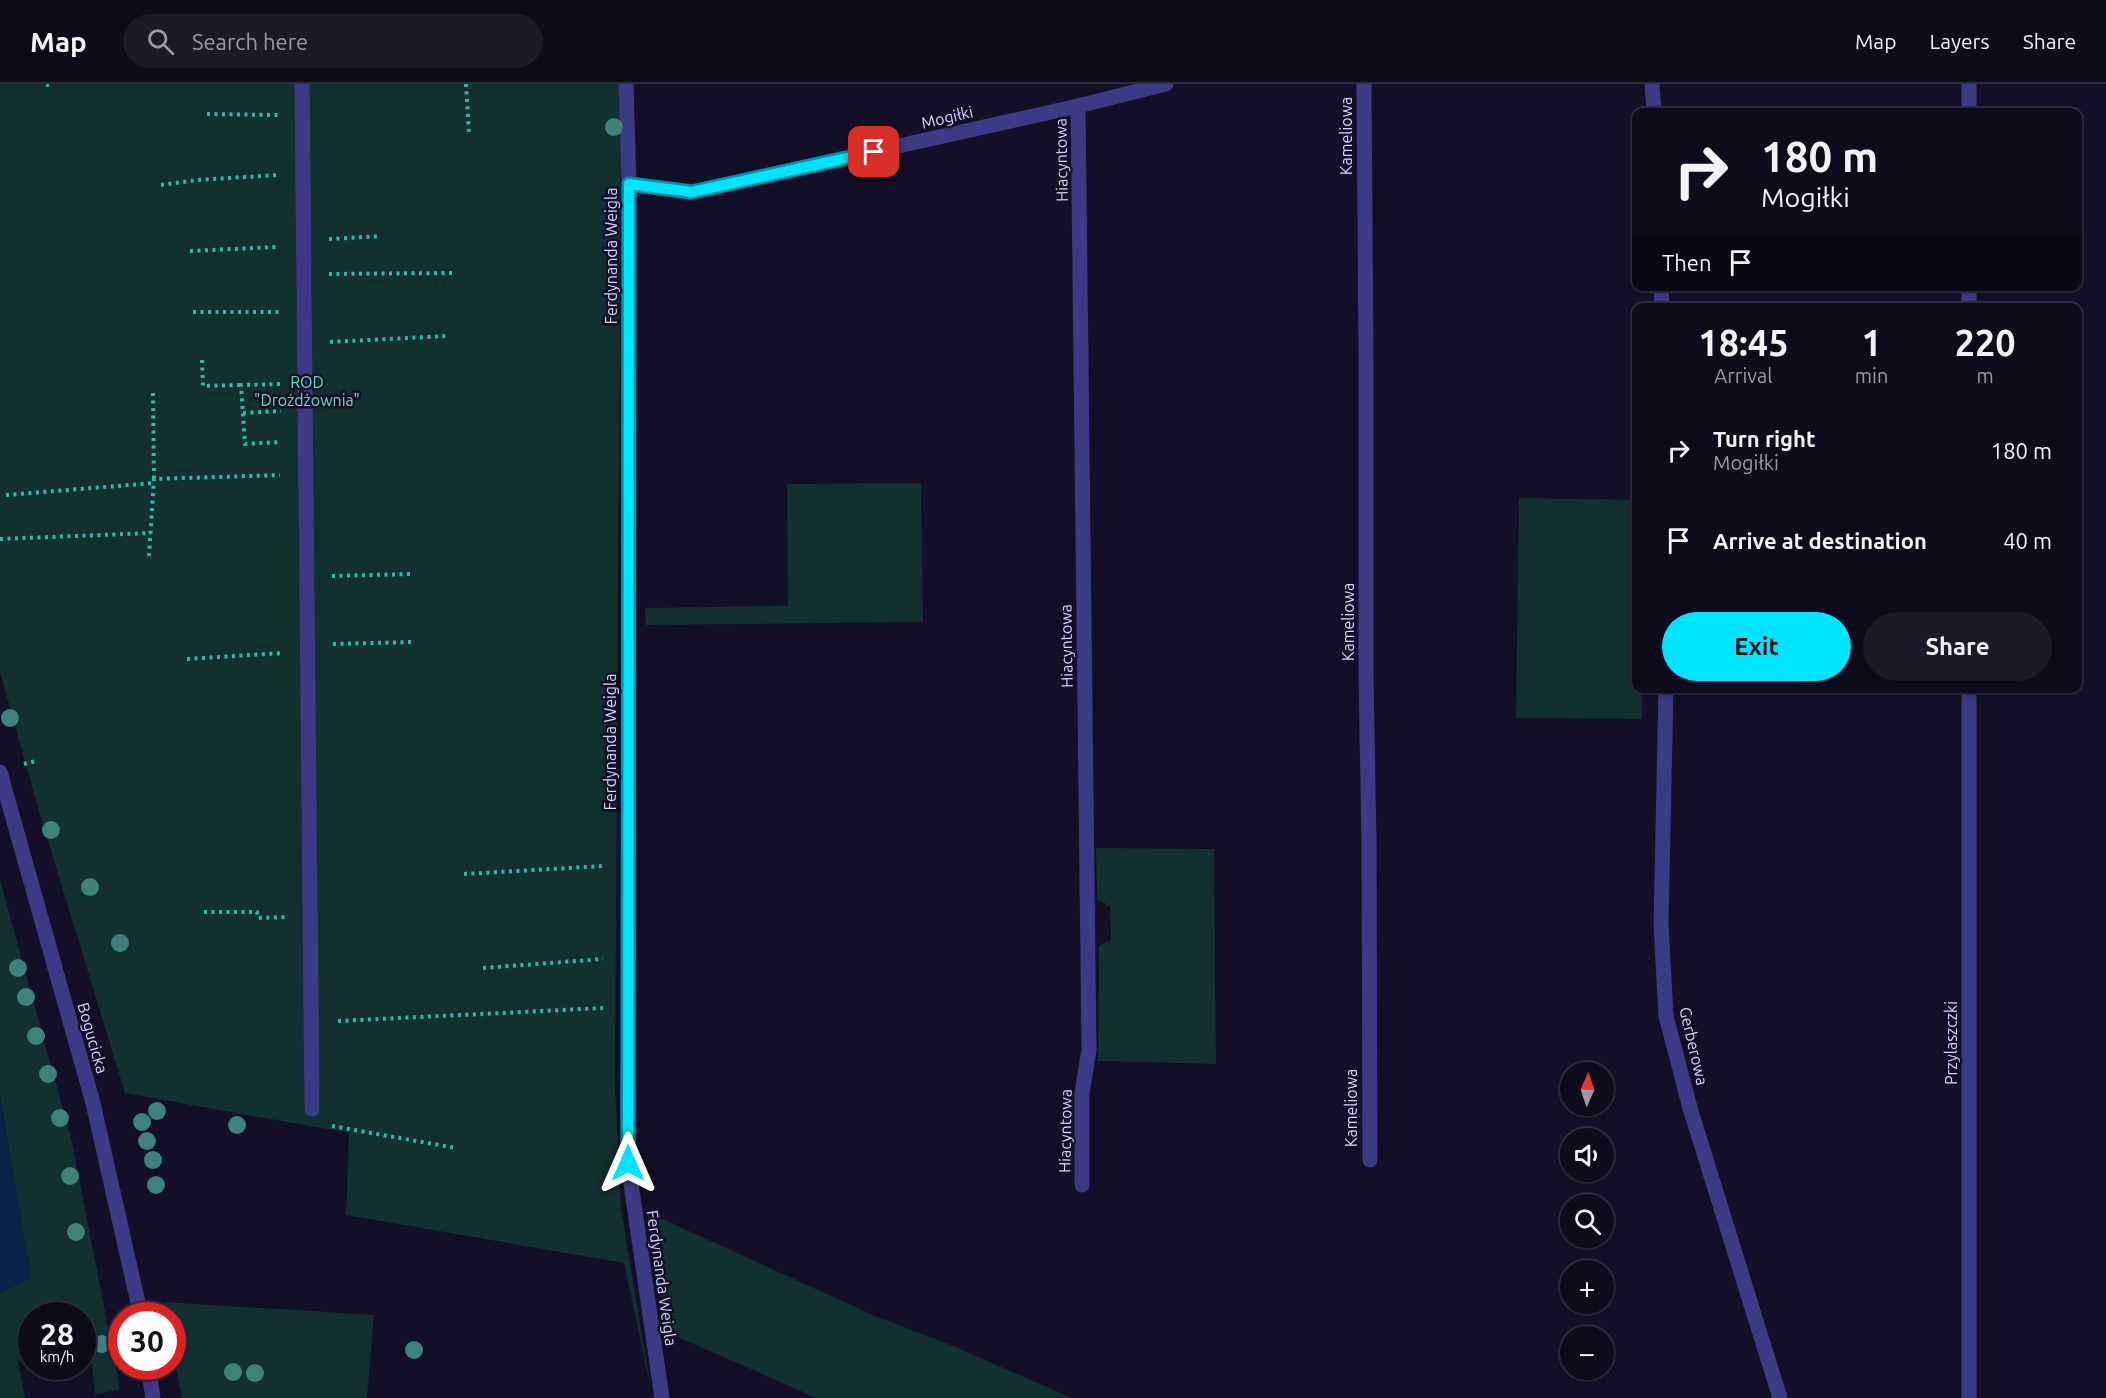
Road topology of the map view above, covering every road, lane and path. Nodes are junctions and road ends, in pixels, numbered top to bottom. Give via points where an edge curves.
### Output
1 (53, 84) edge
2 (302, 84) edge
3 (466, 84) edge
4 (626, 84) edge
5 (1166, 84) edge
6 (1364, 84) edge
7 (1652, 84) edge
8 (1969, 84) edge
9 (46, 85) edge
10 (1078, 106) junction
11 (1654, 108) edge
12 (1969, 108) edge
13 (207, 114) dead end
14 (302, 115) junction
15 (469, 133) dead end
16 (303, 174) junction
17 (629, 184) junction
18 (161, 185) dead end
19 (381, 236) dead end
20 (304, 243) junction
21 (190, 251) dead end
22 (452, 273) dead end
23 (304, 275) junction
24 (193, 312) dead end
25 (304, 312) junction
26 (447, 336) dead end
27 (305, 343) junction
28 (202, 360) dead end
29 (305, 383) junction
30 (241, 385) junction
31 (153, 393) dead end
32 (305, 410) junction
33 (243, 412) junction
34 (280, 442) dead end
35 (306, 474) junction
36 (154, 481) junction
37 (6, 495) dead end
38 (150, 533) junction
39 (0, 539) edge
40 (149, 556) dead end
41 (410, 574) dead end
42 (307, 576) junction
43 (412, 642) dead end
44 (308, 648) junction
45 (187, 659) dead end
46 (1666, 693) edge
47 (1969, 693) edge
48 (0, 772) edge
49 (604, 866) dead end
50 (464, 874) dead end
51 (204, 912) dead end
52 (310, 917) junction
53 (603, 959) dead end
54 (483, 968) dead end
55 (595, 1008) dead end
56 (311, 1023) junction
57 (312, 1109) joint
58 (456, 1148) dead end
59 (1370, 1160) dead end
60 (1082, 1185) dead end
61 (138, 1302) edge
62 (150, 1380) edge
63 (153, 1398) edge
64 (662, 1398) edge
65 (1780, 1398) edge
66 (1969, 1398) edge

1 - 9 path
2 - 14 street
3 - 15 path
4 - 17 street, Ferdynanda Weigla
5 - 10 street, Mogiłki
6 - 59 street, Kameliowa
7 - 11 street
8 - 12 street
10 - 17 street, Mogiłki via 692,192
10 - 60 street, Hiacyntowa via 1089,1038 1082,1093
13 - 14 path
14 - 16 street
16 - 18 path
16 - 20 street
17 - 64 street, Ferdynanda Weigla via 628,1163
19 - 20 path
20 - 21 path
20 - 23 street
22 - 23 path
23 - 25 street
24 - 25 path
25 - 27 street
26 - 27 path
27 - 29 street
28 - 30 path via 203,386
29 - 30 path
29 - 32 street
30 - 33 path
31 - 36 path
32 - 33 path
32 - 35 street
33 - 34 path via 245,444
35 - 36 path
35 - 42 street
36 - 37 path
36 - 38 path
38 - 39 path
38 - 40 path
41 - 42 path
42 - 44 street
43 - 44 path
44 - 45 path
44 - 52 street
46 - 65 street, Gerberowa via 1661,925 1666,1016 1690,1108
47 - 66 street, Przylaszczki
48 - 61 street, Bogucicka via 93,1103
49 - 50 path
51 - 52 path via 257,912 258,918
52 - 56 street
53 - 54 path
55 - 56 path
56 - 57 street
57 - 58 path via 313,1123
62 - 63 street

